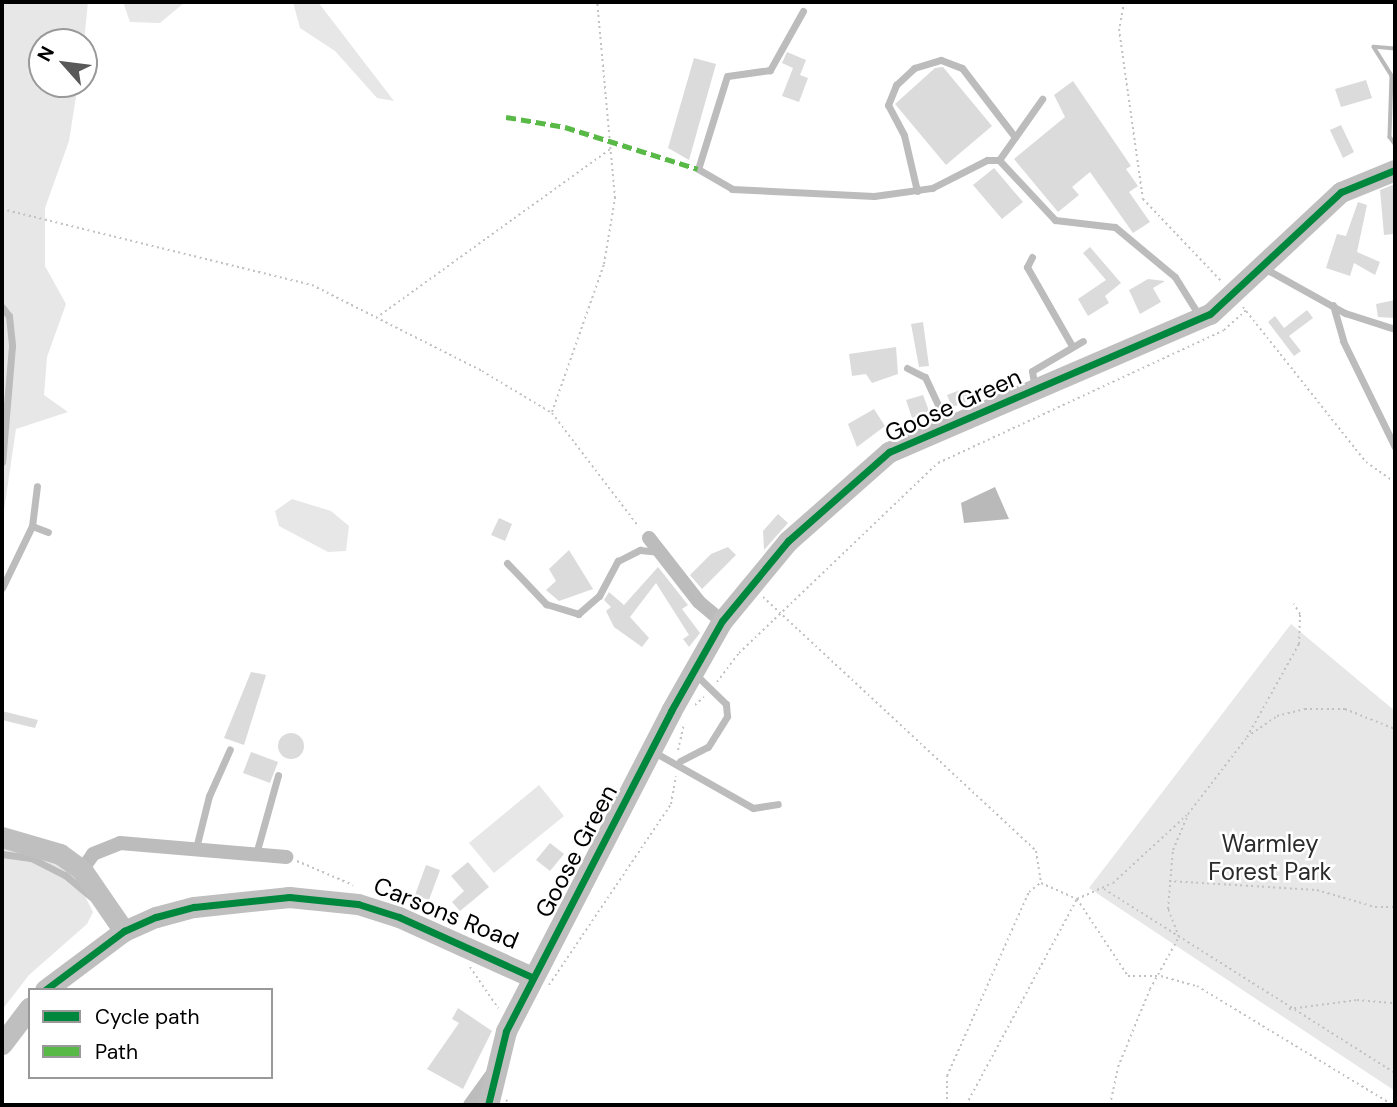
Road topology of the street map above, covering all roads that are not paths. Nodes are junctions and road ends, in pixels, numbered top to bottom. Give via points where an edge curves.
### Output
1 (803, 11) dead end
2 (1042, 99) dead end
3 (1015, 137) junction
4 (999, 160) junction
5 (1390, 172) edge
6 (917, 191) junction
7 (1032, 257) dead end
8 (1261, 266) junction
9 (1334, 305) junction
10 (2, 307) edge
11 (1200, 318) junction
12 (1395, 329) edge
13 (1083, 341) dead end
14 (1072, 346) junction
15 (906, 368) dead end
16 (1035, 389) junction
17 (948, 427) junction
18 (1395, 447) edge
19 (2, 462) edge
20 (37, 486) dead end
21 (32, 526) junction
22 (48, 532) dead end
23 (649, 538) road end
24 (658, 552) junction
25 (507, 564) dead end
26 (2, 588) edge
27 (722, 621) junction
28 (693, 671) junction
29 (230, 749) dead end
30 (650, 750) junction
31 (676, 761) junction
32 (278, 775) dead end
33 (778, 804) dead end
34 (2, 837) edge
35 (196, 848) junction
36 (2, 854) edge
37 (256, 854) junction
38 (286, 857) road end
39 (82, 870) junction
40 (110, 914) junction
41 (124, 931) junction
42 (539, 984) junction
43 (48, 988) edge
44 (28, 1010) edge
45 (2, 1044) edge
46 (491, 1076) junction
47 (470, 1105) edge
48 (488, 1105) edge

1 - 6 lane via 770,69 727,76 698,169 732,189 829,196
2 - 3 lane
3 - 4 lane
3 - 6 lane via 962,68 941,60 914,68 896,85 888,105 904,135
4 - 6 lane via 987,160 955,180
4 - 11 lane via 1055,220 1115,227 1175,277
5 - 8 street, Goose Green via 1341,192
7 - 14 lane via 1027,267
8 - 9 lane
8 - 11 street, Goose Green via 1240,302
9 - 12 lane via 1380,328
9 - 18 lane via 1343,341
10 - 19 lane via 9,316 12,346
11 - 16 street, Goose Green
13 - 14 lane
14 - 16 lane via 1032,371
15 - 17 lane via 925,377
16 - 17 street, Goose Green
17 - 27 street, Goose Green via 889,452 856,477 749,584
20 - 21 lane
21 - 22 lane
21 - 26 lane
23 - 24 street
24 - 25 lane via 640,550 618,561 599,596 578,614 546,604
24 - 27 street via 699,602
27 - 28 street, Goose Green
28 - 30 street, Goose Green
28 - 31 lane via 726,704 722,731 698,755
29 - 35 lane via 209,796
30 - 31 lane
30 - 42 street, Goose Green
31 - 33 lane via 753,808
32 - 37 lane
34 - 39 street via 61,854
35 - 37 street
35 - 39 street via 120,843 93,854
36 - 40 lane via 31,859 65,875
37 - 38 street
39 - 40 street
40 - 41 street
41 - 42 street, Carsons Road via 194,907 246,900 289,897 358,904 462,946
41 - 43 street, Carsons Road
42 - 46 street, Goose Green via 506,1031
44 - 45 street
46 - 47 street
46 - 48 street, Goose Green

